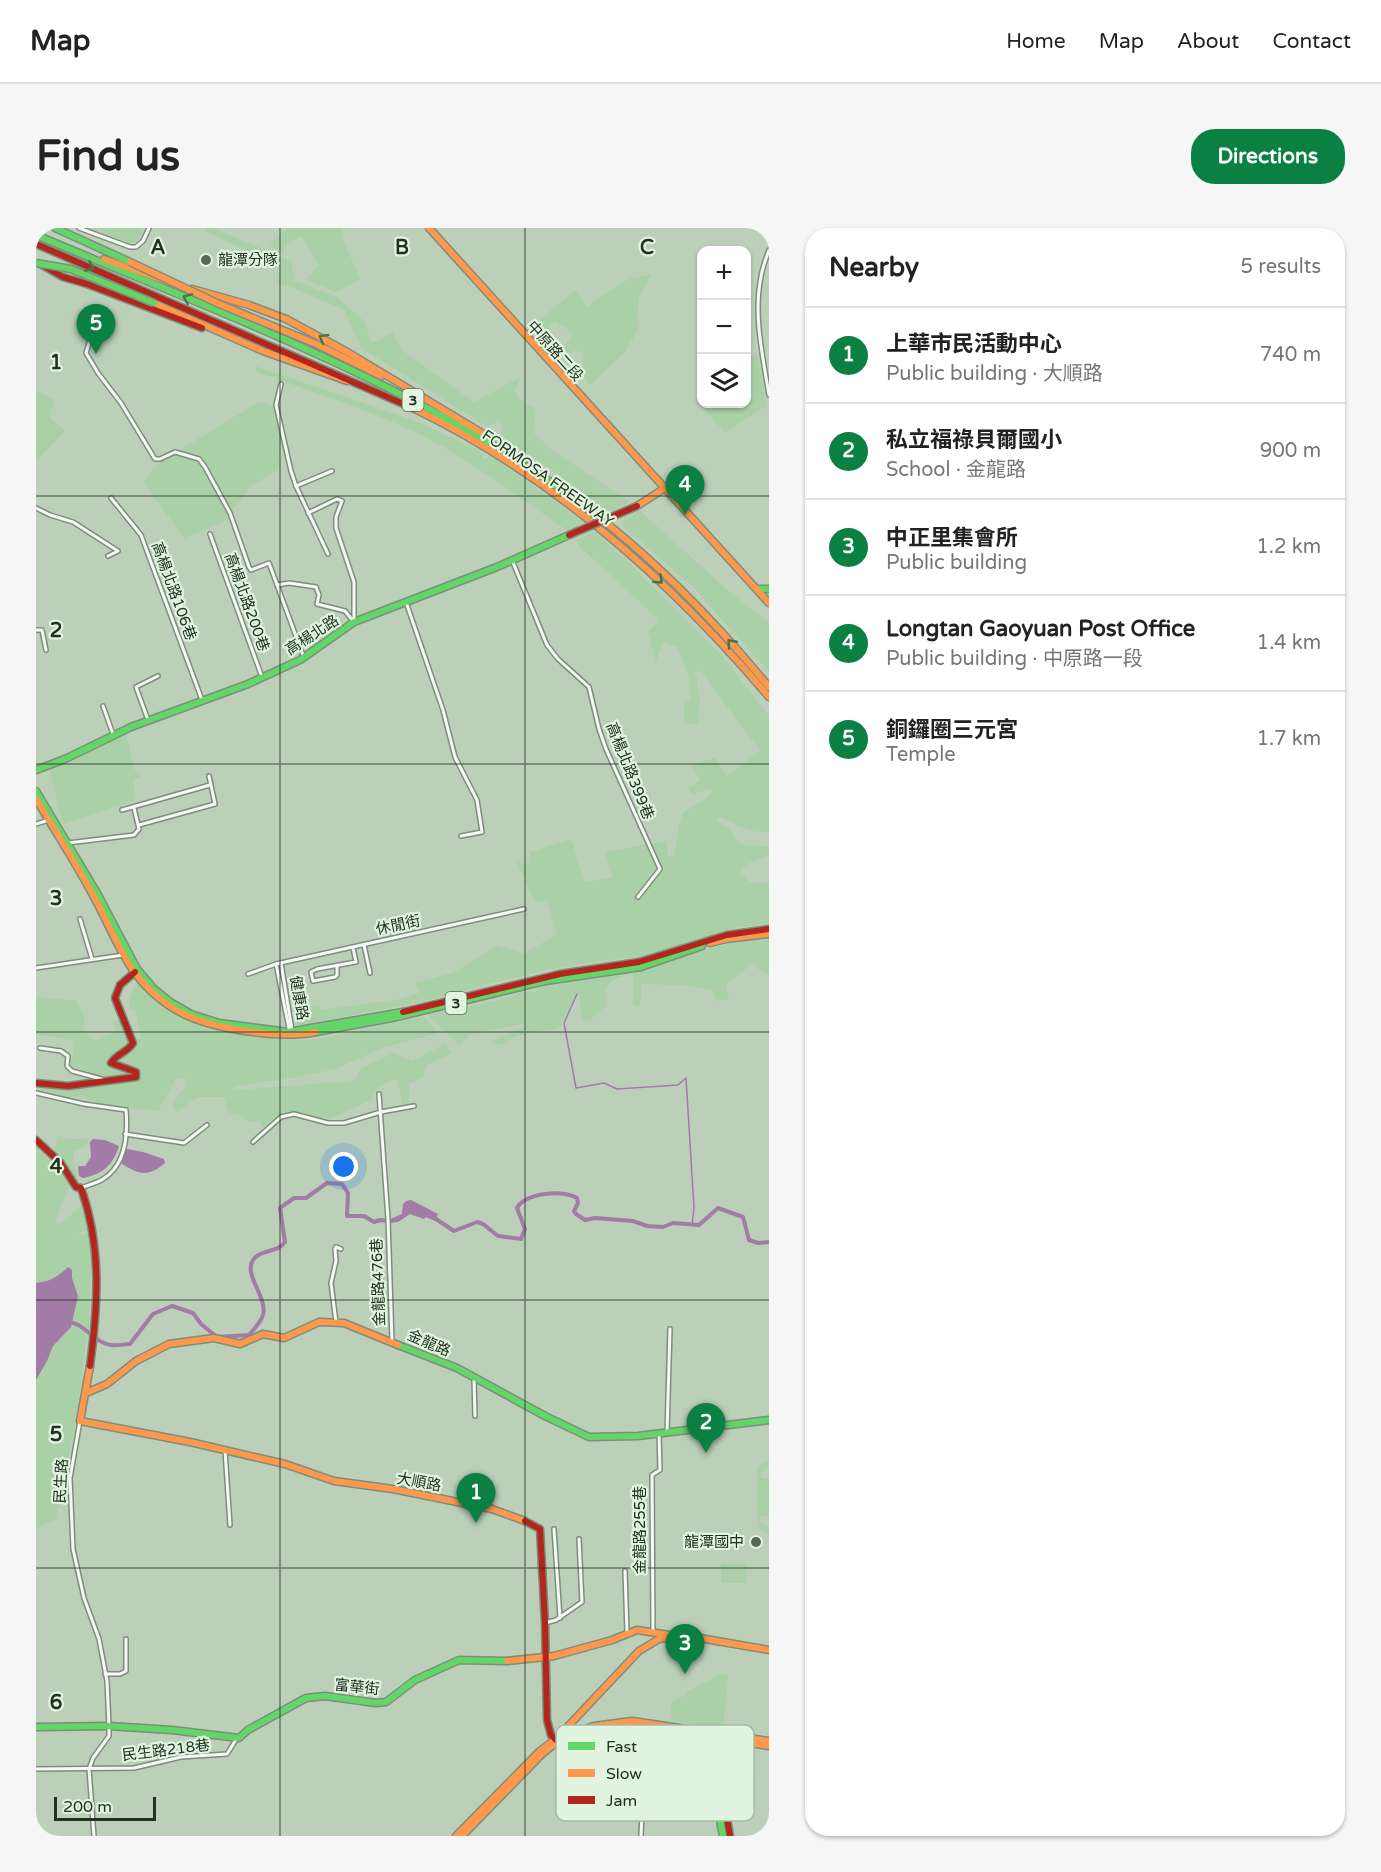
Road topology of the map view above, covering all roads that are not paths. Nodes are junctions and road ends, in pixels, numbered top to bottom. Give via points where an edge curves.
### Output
1 (55, 228) edge
2 (79, 228) edge
3 (149, 228) edge
4 (429, 228) edge
5 (36, 235) edge
6 (36, 244) edge
7 (769, 250) edge
8 (78, 252) junction
9 (36, 262) edge
10 (83, 326) dead end
11 (236, 339) junction
12 (281, 384) dead end
13 (409, 389) junction
14 (381, 393) junction
15 (769, 394) edge
16 (529, 466) junction
17 (332, 471) dead end
18 (296, 486) junction
19 (665, 488) junction
20 (111, 498) dead end
21 (36, 508) edge
22 (308, 513) junction
23 (210, 534) dead end
24 (328, 554) dead end
25 (108, 556) dead end
26 (512, 560) junction
27 (277, 585) junction
28 (757, 589) junction
29 (769, 589) edge
30 (406, 602) junction
31 (769, 603) edge
32 (354, 622) junction
33 (36, 630) edge
34 (46, 650) dead end
35 (304, 658) junction
36 (158, 676) dead end
37 (262, 677) junction
38 (769, 687) edge
39 (769, 697) edge
40 (202, 700) junction
41 (103, 706) dead end
42 (148, 720) junction
43 (114, 734) junction
44 (36, 770) edge
45 (209, 776) dead end
46 (210, 785) junction
47 (36, 790) edge
48 (36, 799) edge
49 (134, 808) junction
50 (122, 810) dead end
51 (49, 820) junction
52 (36, 824) edge
53 (139, 827) junction
54 (460, 836) dead end
55 (66, 844) junction
56 (638, 897) dead end
57 (524, 909) dead end
58 (80, 918) dead end
59 (769, 929) edge
60 (769, 934) edge
61 (364, 945) junction
62 (352, 947) junction
63 (126, 954) junction
64 (92, 959) junction
65 (281, 963) junction
66 (276, 964) junction
67 (336, 966) junction
68 (36, 968) edge
69 (136, 971) junction
70 (248, 974) dead end
71 (369, 974) dead end
72 (291, 1033) junction
73 (40, 1048) dead end
74 (110, 1082) junction
75 (36, 1083) edge
76 (36, 1093) edge
77 (380, 1094) dead end
78 (414, 1106) dead end
79 (381, 1112) junction
80 (207, 1125) dead end
81 (125, 1134) junction
82 (36, 1140) edge
83 (253, 1142) dead end
84 (81, 1188) junction
85 (341, 1249) dead end
86 (336, 1322) junction
87 (670, 1329) dead end
88 (392, 1341) junction
89 (474, 1376) junction
90 (86, 1393) junction
91 (475, 1416) dead end
92 (769, 1420) edge
93 (80, 1421) junction
94 (663, 1433) junction
95 (225, 1450) junction
96 (230, 1525) dead end
97 (554, 1529) dead end
98 (579, 1539) dead end
99 (625, 1571) dead end
100 (560, 1617) junction
101 (545, 1623) junction
102 (653, 1631) junction
103 (627, 1633) junction
104 (669, 1635) junction
105 (126, 1639) dead end
106 (769, 1650) edge
107 (545, 1657) junction
108 (105, 1674) junction
109 (616, 1724) junction
110 (570, 1725) edge
111 (612, 1725) edge
112 (627, 1725) edge
113 (661, 1725) edge
114 (109, 1726) junction
115 (36, 1727) edge
116 (237, 1738) junction
117 (556, 1740) junction
118 (36, 1769) edge
119 (89, 1769) junction
120 (642, 1821) edge
121 (721, 1821) edge
122 (727, 1821) edge
123 (94, 1836) edge
124 (456, 1836) edge
125 (462, 1836) edge
126 (641, 1836) edge
127 (723, 1836) edge
128 (730, 1836) edge

1 - 13 main road, bridge
2 - 3 street via 133,247 140,245
4 - 19 main road, 中原路二段
5 - 8 main road, FORMOSA FREEWAY / 3
6 -> 14 main road, FORMOSA FREEWAY / 3
7 - 15 street via 758,299
13 -> 8 main road via 286,319
16 -> 8 main road, FORMOSA FREEWAY / 3 via 444,416 370,379
9 - 11 main road via 63,277
9 - 11 main road, bridge via 71,269
10 - 27 street via 90,340 86,353 155,459 175,452 199,459 230,513 249,567 251,570 269,563
11 - 14 main road
12 - 18 street via 276,405
13 - 16 main road via 479,430
14 -> 39 main road, FORMOSA FREEWAY / 3 via 505,459 609,536 674,594
38 -> 16 main road, FORMOSA FREEWAY / 3 via 670,580 612,528
17 - 18 street
18 - 22 street
19 - 26 main road, 高楊北路, bridge via 637,506
19 - 28 main road, 中原路二段
20 - 40 street, 高楊北路106巷 via 141,535
21 - 25 street via 73,522 118,551
22 - 24 street
22 - 32 street via 337,499 342,501 336,528 354,582
23 - 37 street, 高楊北路200巷
26 - 30 main road, 高楊北路
26 - 56 street, 高楊北路399巷 via 547,645 589,687 598,729 660,869
27 - 32 street via 316,587 317,604 345,611
27 - 35 street
28 - 29 main road
28 - 31 main road, 中原路二段
30 - 32 main road, 高楊北路
30 - 54 street via 455,757 477,800 482,832
32 - 35 main road, 高楊北路
33 - 34 street via 42,630
35 - 37 main road, 高楊北路
36 - 42 street via 136,687
37 - 40 main road, 高楊北路
40 - 42 main road, 高楊北路
41 - 43 street
42 - 43 main road, 高楊北路
43 - 44 main road, 高楊北路
45 - 46 street
46 - 49 street
46 - 53 street via 215,804
47 - 55 main road, 3
48 - 51 main road, 3
49 - 50 street
49 - 53 street
51 - 52 street
51 - 55 main road, 3
53 - 55 street via 130,836
55 - 63 main road, 3 via 97,893
57 - 61 street, 休閒街
58 - 64 street
59 - 72 main road, 3 via 727,934 639,962 560,974 393,1014
60 - 72 main road, 3 via 705,944 641,967 545,981 397,1017
61 - 62 street, 休閒街
61 - 71 street
62 - 65 street, 休閒街
62 - 67 street via 356,962
63 - 64 street
63 - 69 main road, 3
64 - 68 street
65 - 66 street, 休閒街
65 - 72 street, 健康路
66 - 70 street, 休閒街
66 - 72 street, 健康路
67 - 67 street via 311,972 313,981 335,977
69 - 72 main road, 3 via 151,989 191,1014 226,1026
69 - 74 main road via 120,985 115,998 133,1043 111,1064 133,1070 137,1076
73 - 74 street via 68,1056 67,1066 72,1071
74 - 75 main road via 68,1086
76 - 81 street via 126,1110
77 - 79 street, 金龍路476巷
78 - 79 street
79 - 83 street via 344,1123 294,1114 281,1117
79 - 88 street, 金龍路476巷
80 - 81 street via 184,1143
81 - 84 street via 124,1149 115,1168 104,1179
82 - 84 main road, 民生路
84 - 90 main road, 民生路 via 91,1214 97,1263 95,1329
85 - 86 street via 334,1249 336,1261 331,1280
86 - 88 main road, 金龍路
86 - 90 main road, 金龍路 via 319,1322 284,1338 263,1334 240,1344 214,1338 169,1344 136,1361 104,1386
87 - 94 street
88 - 89 main road, 金龍路
89 - 91 street
89 - 94 main road, 金龍路 via 588,1437
90 - 93 main road, 民生路
92 - 94 main road, 金龍路
93 - 95 main road, 大順路
93 - 108 street, 民生路 via 70,1478 73,1549
94 - 102 street, 金龍路255巷 via 660,1470 652,1475
95 - 96 street
95 - 101 main road, 大順路 via 334,1481 481,1506 540,1529
97 - 100 street
98 - 100 street via 582,1602
99 - 103 street
100 - 101 street
101 - 107 main road, 大順路
102 - 103 main road, 富華街
102 - 104 main road, 富華街
103 - 107 main road, 富華街
104 - 106 main road, 富華街
104 - 110 main road via 653,1640 639,1651
105 - 108 street via 126,1671
107 - 116 main road, 富華街 via 459,1660 415,1680 383,1703 325,1696 306,1698
107 - 117 main road, 大順路 via 547,1720
108 - 114 street, 民生路
109 - 111 main road
109 - 112 main road
109 - 113 main road
114 - 115 main road
114 - 116 main road
114 - 119 street, 民生路 via 109,1737
116 - 119 street, 民生路218巷 via 227,1754 181,1756 134,1768
117 - 124 main road via 540,1751
117 - 125 main road
118 - 119 street
119 - 123 street
120 - 126 street
121 - 127 main road
122 - 128 main road

